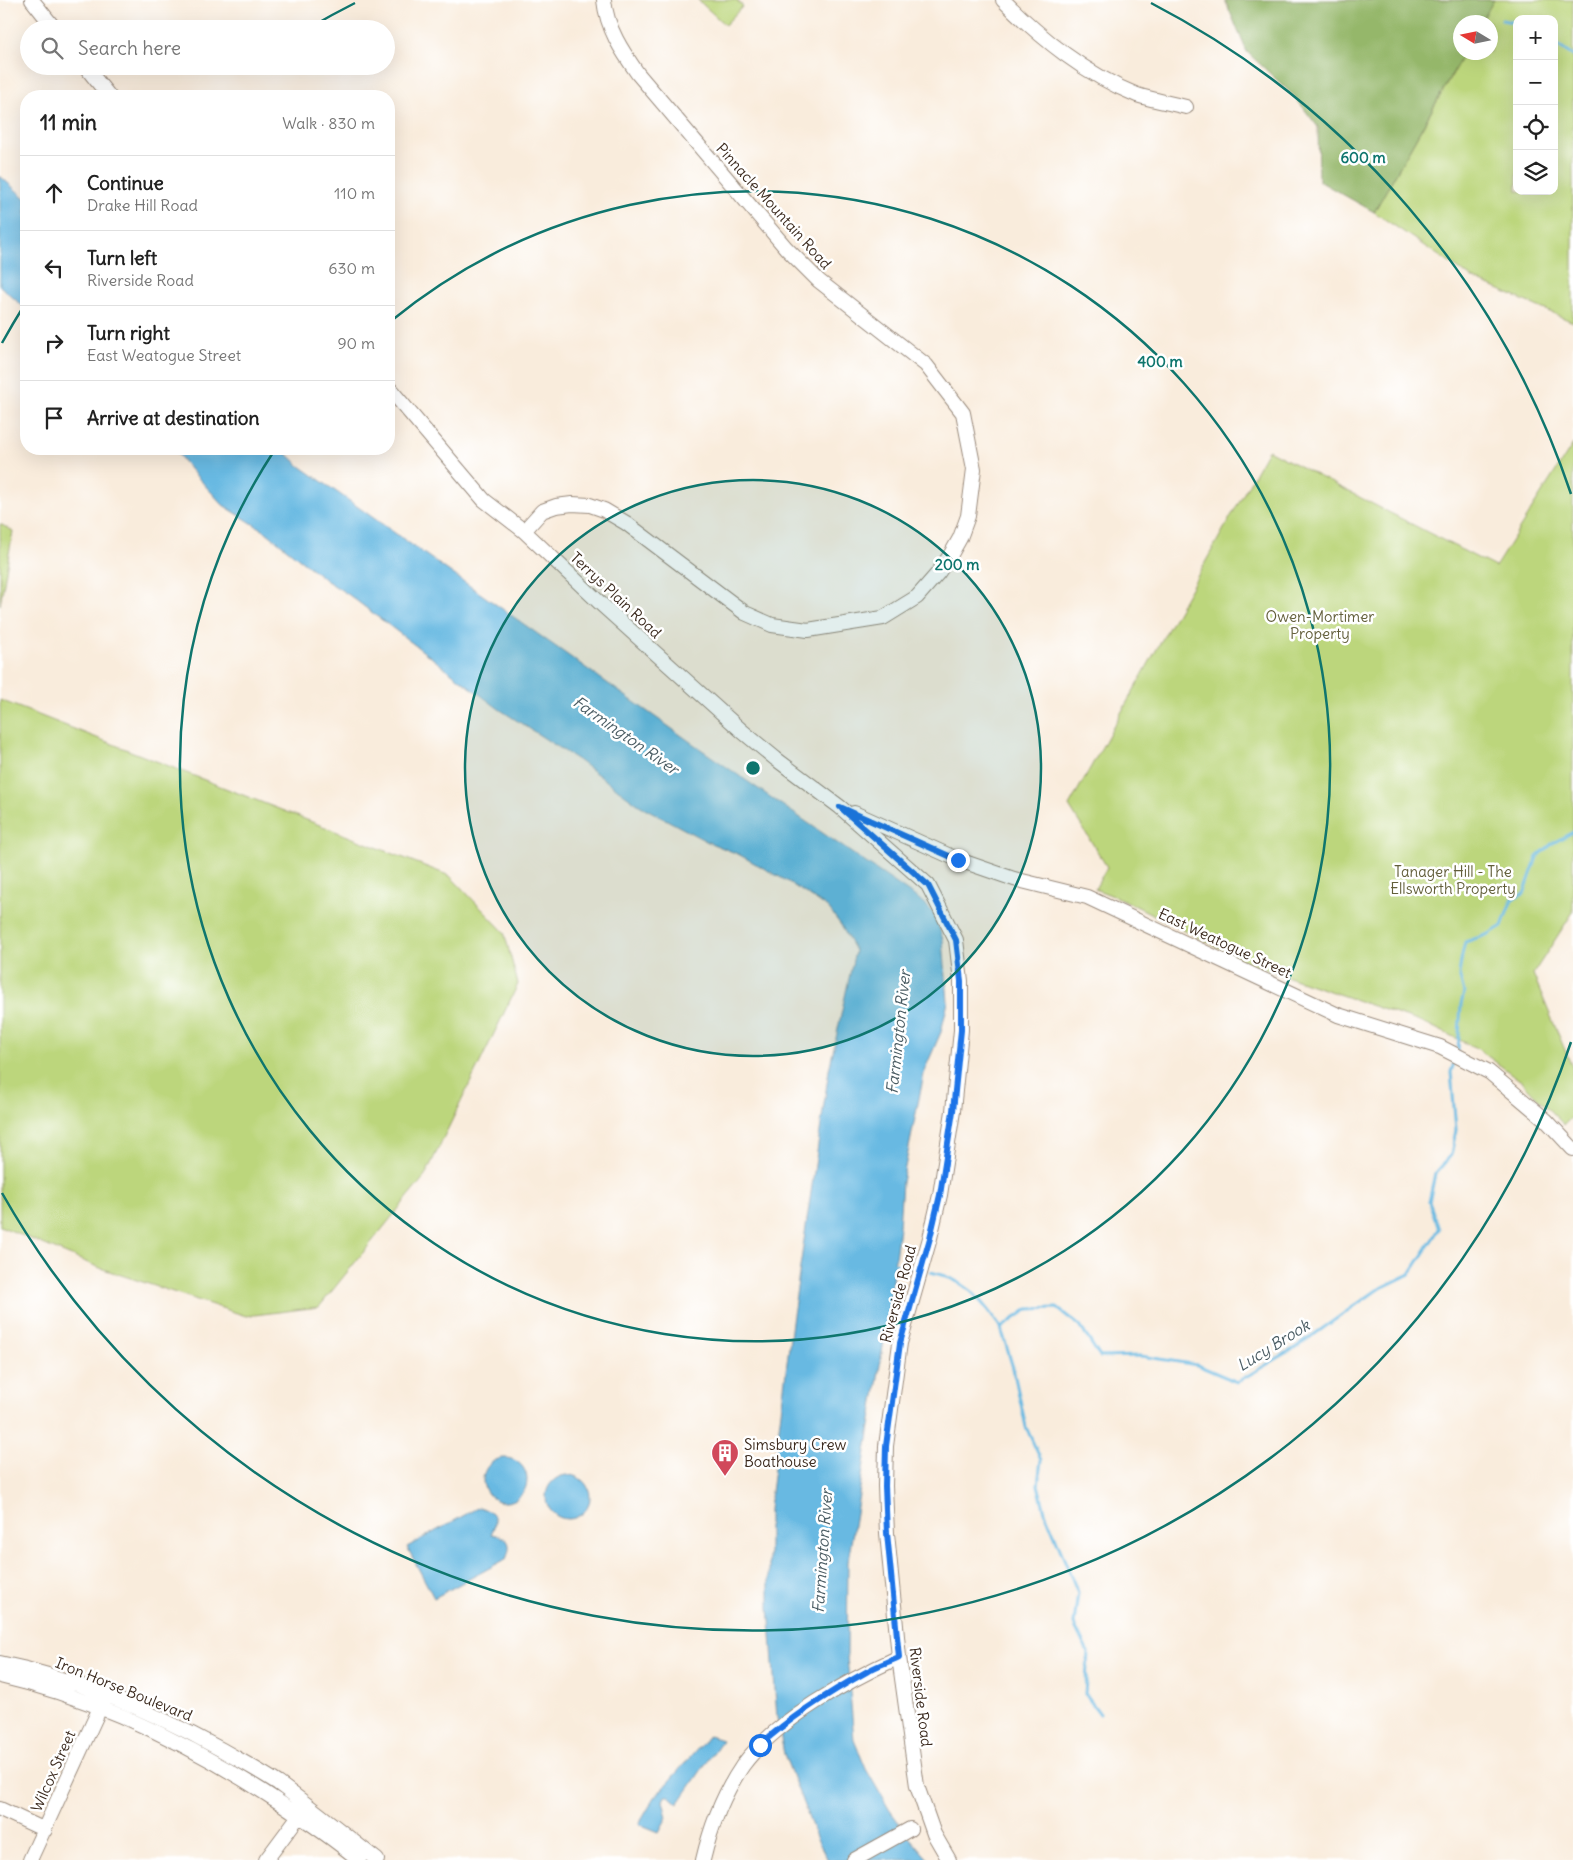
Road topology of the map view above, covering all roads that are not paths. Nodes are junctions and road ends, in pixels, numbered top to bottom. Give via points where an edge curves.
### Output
1 (32, 0) edge
2 (604, 0) edge
3 (1003, 0) edge
4 (48, 20) edge
5 (92, 75) edge
6 (104, 90) edge
7 (1186, 107) dead end
8 (395, 395) edge
9 (524, 531) junction
10 (840, 807) junction
11 (1573, 1149) edge
12 (899, 1657) junction
13 (0, 1663) edge
14 (0, 1676) edge
15 (103, 1702) junction
16 (0, 1810) edge
17 (303, 1810) junction
18 (910, 1829) dead end
19 (44, 1830) junction
20 (30, 1860) edge
21 (266, 1860) edge
22 (359, 1860) edge
23 (377, 1860) edge
24 (703, 1860) edge
25 (854, 1860) edge
26 (949, 1860) edge

1 - 4 street
2 - 9 street, Pinnacle Mountain Road via 609,26 622,52 786,248 819,281 926,365 963,413 974,469 968,516 951,554 917,597 883,618 808,630 772,625 746,613 626,523 590,505 556,506 542,511
3 - 7 street via 1058,50 1106,81 1139,95
5 - 6 street
8 - 9 street, Terrys Plain Road via 484,500
9 - 10 street, Terrys Plain Road via 742,731
10 - 11 street, East Weatogue Street via 958,860 1088,897 1338,1015 1440,1047 1489,1072 1546,1120
10 - 12 street, Riverside Road via 928,885 956,940 961,981 961,1030 940,1195 900,1343 886,1446 887,1533
12 - 24 street via 822,1698 760,1745 744,1764 722,1801
12 - 26 street, Riverside Road via 917,1786 934,1834
13 - 15 street, Iron Horse Boulevard via 73,1683
14 - 15 street, Iron Horse Boulevard
15 - 17 street, Iron Horse Boulevard
15 - 19 street, Wilcox Street
16 - 19 street
17 - 21 street
17 - 22 street, Iron Horse Boulevard
17 - 23 street, Iron Horse Boulevard
18 - 25 street
19 - 20 street, Wilcox Street

